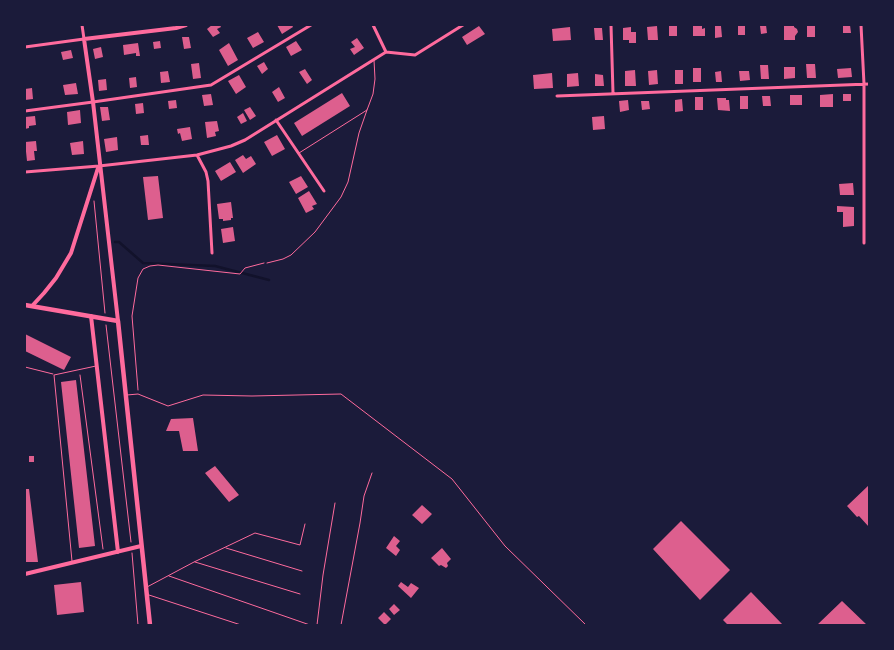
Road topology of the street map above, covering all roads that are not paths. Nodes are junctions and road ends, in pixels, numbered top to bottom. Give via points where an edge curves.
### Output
1 (82, 25) edge
2 (148, 25) edge
3 (186, 25) edge
4 (311, 25) edge
5 (373, 25) edge
6 (463, 25) edge
7 (611, 25) edge
8 (861, 25) edge
9 (148, 32) junction
10 (84, 39) junction
11 (25, 47) edge
12 (386, 52) junction
13 (374, 58) junction
14 (864, 84) junction
15 (869, 84) edge
16 (613, 93) junction
17 (558, 96) dead end
18 (92, 102) junction
19 (367, 110) junction
20 (25, 111) edge
21 (276, 120) junction
22 (197, 154) junction
23 (299, 154) junction
24 (99, 166) junction
25 (25, 172) edge
26 (324, 191) dead end
27 (864, 242) dead end
28 (212, 253) dead end
29 (267, 263) road end
30 (25, 304) edge
31 (32, 306) junction
32 (91, 316) junction
33 (118, 321) junction
34 (25, 366) edge
35 (97, 366) junction
36 (54, 375) junction
37 (125, 395) junction
38 (372, 473) dead end
39 (335, 503) dead end
40 (305, 524) dead end
41 (142, 546) junction
42 (225, 547) junction
43 (118, 552) junction
44 (194, 562) junction
45 (72, 563) junction
46 (302, 571) dead end
47 (25, 574) edge
48 (167, 576) junction
49 (146, 588) junction
50 (147, 594) junction
51 (300, 594) dead end
52 (150, 625) edge
53 (241, 625) edge
54 (310, 625) edge
55 (317, 625) edge
56 (341, 625) edge
57 (586, 625) edge

1 - 10 street
2 - 9 street
3 - 9 street
4 - 18 street via 211,85
5 - 12 street
6 - 12 street via 415,55
7 - 16 street
8 - 14 street
9 - 10 street
10 - 11 street
10 - 18 street
12 - 13 street
13 - 19 lane via 373,94
13 - 21 street
14 - 15 street
14 - 16 street
14 - 27 street
16 - 17 street
18 - 20 street
18 - 24 street
19 - 23 lane
19 - 29 lane via 341,197 315,232 292,255
21 - 22 street via 245,140
21 - 23 street
22 - 24 street
22 - 28 street via 208,182
23 - 26 street
24 - 25 street
24 - 31 street via 71,252 56,278
24 - 33 street
30 - 31 main road
31 - 32 main road
32 - 33 main road
32 - 35 street
33 - 37 main road
34 - 36 lane
35 - 36 lane
35 - 43 street
36 - 45 lane
37 - 41 main road
37 - 57 lane via 138,394 168,406 203,394 341,394 452,480 505,546
38 - 56 lane via 364,496
39 - 55 lane
40 - 42 lane via 300,546 255,534
41 - 43 street
41 - 49 main road
42 - 44 lane
42 - 46 lane
43 - 45 street
44 - 48 lane
44 - 51 lane
45 - 47 street
48 - 49 lane
48 - 54 lane
49 - 50 main road
50 - 52 main road
50 - 53 lane

